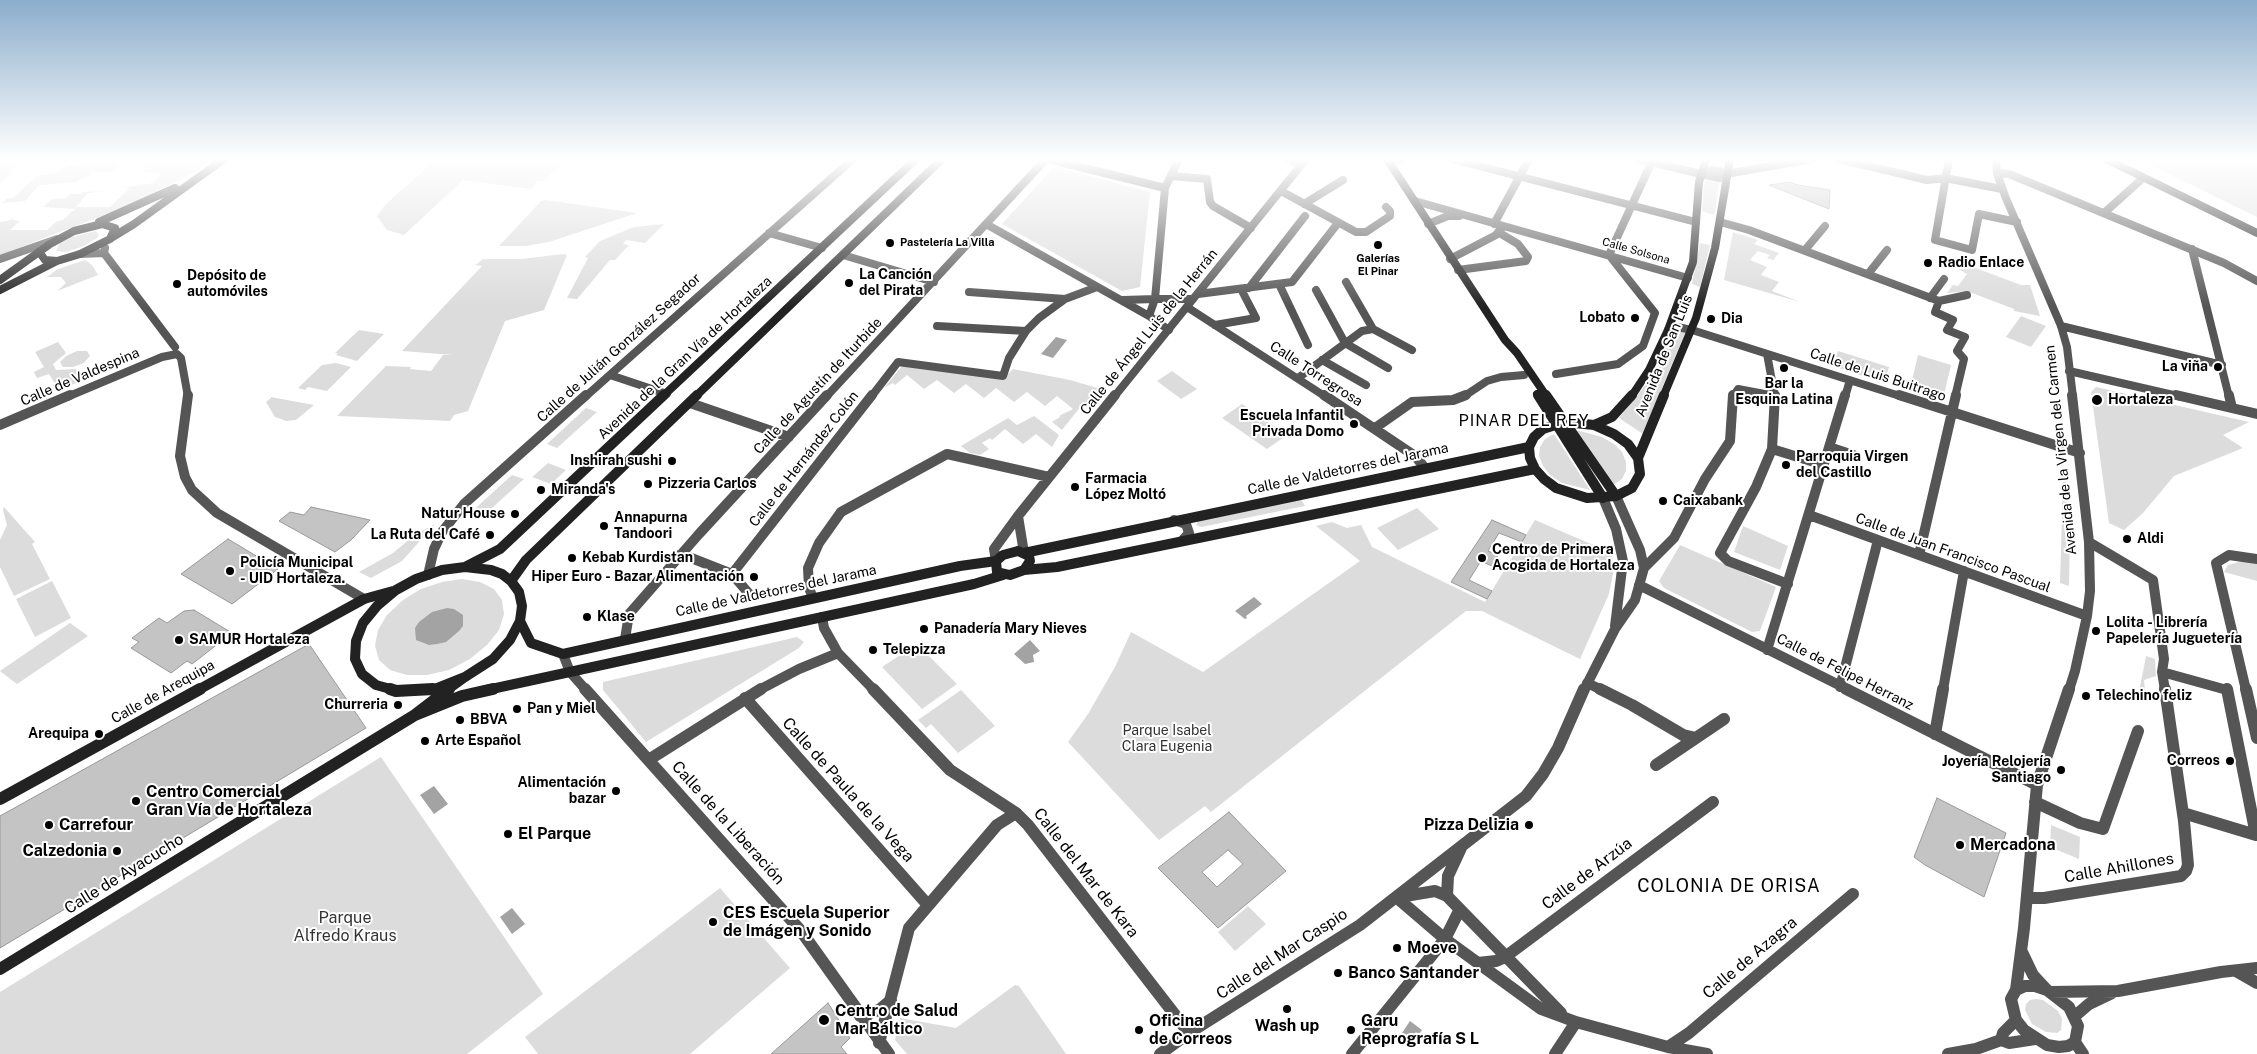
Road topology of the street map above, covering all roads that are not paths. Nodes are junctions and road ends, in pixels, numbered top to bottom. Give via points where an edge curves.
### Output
1 (131, 208) edge
2 (156, 208) edge
3 (797, 208) edge
4 (864, 208) edge
5 (891, 208) edge
6 (1001, 208) edge
7 (1163, 208) edge
8 (1220, 208) edge
9 (1267, 208) edge
10 (1311, 208) edge
11 (1387, 208) edge
12 (1419, 208) edge
13 (1438, 208) edge
14 (1503, 208) edge
15 (1630, 208) edge
16 (1640, 208) edge
17 (1697, 208) edge
18 (1722, 208) edge
19 (1940, 208) edge
20 (2011, 208) edge
21 (2092, 208) edge
22 (2109, 208) edge
23 (2206, 208) edge
24 (2221, 208) edge
25 (2104, 213) junction
26 (1305, 216) dead end
27 (1462, 216) junction
28 (1696, 222) junction
29 (1720, 222) junction
30 (2017, 222) junction
31 (1338, 223) junction
32 (986, 224) junction
33 (1428, 224) junction
34 (1494, 224) junction
35 (89, 226) junction
36 (1825, 226) dead end
37 (2257, 226) edge
38 (1251, 228) junction
39 (1501, 229) junction
40 (769, 233) junction
41 (2257, 233) edge
42 (60, 238) junction
43 (108, 240) junction
44 (822, 248) junction
45 (2192, 249) junction
46 (1805, 250) junction
47 (1887, 250) dead end
48 (40, 253) junction
49 (104, 253) junction
50 (80, 254) junction
51 (843, 255) junction
52 (1609, 255) junction
53 (0, 259) edge
54 (1450, 259) junction
55 (57, 261) junction
56 (1458, 270) junction
57 (1868, 274) junction
58 (1688, 278) junction
59 (1944, 279) dead end
60 (0, 280) edge
61 (934, 282) junction
62 (1346, 282) dead end
63 (2257, 282) edge
64 (1279, 284) junction
65 (1097, 287) junction
66 (1245, 288) junction
67 (0, 290) edge
68 (1316, 290) dead end
69 (969, 292) dead end
70 (1967, 295) dead end
71 (1196, 297) junction
72 (1930, 298) junction
73 (1066, 299) junction
74 (1155, 299) junction
75 (1122, 300) junction
76 (1939, 301) junction
77 (1187, 307) junction
78 (1149, 316) junction
79 (1215, 325) junction
80 (936, 326) dead end
81 (2061, 326) junction
82 (1373, 329) junction
83 (1169, 330) junction
84 (1668, 330) junction
85 (1692, 330) junction
86 (1026, 331) junction
87 (1504, 340) junction
88 (1346, 343) junction
89 (1308, 346) dead end
90 (1412, 350) dead end
91 (1639, 350) junction
92 (173, 351) junction
93 (1767, 354) junction
94 (1654, 358) junction
95 (1322, 360) junction
96 (2222, 365) junction
97 (1388, 368) dead end
98 (2069, 371) junction
99 (1556, 374) dead end
100 (610, 375) junction
101 (1524, 375) junction
102 (1298, 378) junction
103 (1850, 380) junction
104 (1366, 385) dead end
105 (666, 394) junction
106 (1775, 396) junction
107 (690, 402) junction
108 (2232, 408) junction
109 (1952, 412) junction
110 (2257, 414) edge
111 (1560, 423) junction
112 (0, 425) edge
113 (1594, 425) junction
114 (1375, 428) junction
115 (789, 437) junction
116 (1529, 447) junction
117 (1829, 447) junction
118 (1772, 449) junction
119 (2080, 453) junction
120 (1856, 456) dead end
121 (1638, 458) junction
122 (1824, 465) junction
123 (1425, 468) junction
124 (1535, 469) junction
125 (1049, 477) junction
126 (1616, 496) junction
127 (1603, 498) junction
128 (1809, 515) junction
129 (1018, 516) junction
130 (1174, 520) junction
131 (1878, 540) junction
132 (1182, 541) junction
133 (2089, 542) junction
134 (1024, 553) junction
135 (681, 554) junction
136 (1919, 555) junction
137 (2252, 558) edge
138 (996, 561) junction
139 (466, 567) junction
140 (1644, 568) junction
141 (1024, 570) junction
142 (1964, 572) junction
143 (732, 574) junction
144 (428, 575) junction
145 (1003, 575) junction
146 (511, 580) junction
147 (1788, 584) junction
148 (1639, 586) junction
149 (396, 590) junction
150 (751, 596) dead end
151 (813, 598) junction
152 (364, 599) junction
153 (2087, 616) junction
154 (822, 617) junction
155 (520, 621) junction
156 (1615, 629) junction
157 (625, 639) junction
158 (1767, 650) junction
159 (838, 653) junction
160 (563, 654) junction
161 (570, 672) junction
162 (2162, 672) junction
163 (1587, 684) junction
164 (1840, 686) junction
165 (441, 690) junction
166 (462, 696) junction
167 (745, 698) junction
168 (415, 715) junction
169 (1724, 719) dead end
170 (2138, 731) dead end
171 (1935, 734) junction
172 (1696, 738) junction
173 (2257, 738) edge
174 (650, 759) junction
175 (1656, 765) dead end
176 (2037, 785) junction
177 (0, 798) edge
178 (1712, 802) dead end
179 (2035, 802) junction
180 (1016, 812) junction
181 (2183, 813) junction
182 (1462, 846) junction
183 (1853, 894) dead end
184 (1447, 896) junction
185 (1396, 897) junction
186 (2027, 898) junction
187 (928, 904) junction
188 (1460, 909) junction
189 (1445, 939) junction
190 (2022, 952) junction
191 (1505, 957) junction
192 (1478, 963) junction
193 (2257, 968) edge
194 (0, 969) edge
195 (2236, 971) junction
196 (2257, 983) edge
197 (2016, 990) junction
198 (2049, 991) junction
199 (2118, 991) junction
200 (892, 999) junction
201 (860, 1016) junction
202 (2075, 1016) junction
203 (1570, 1019) junction
204 (2016, 1020) junction
205 (1189, 1033) junction
206 (2035, 1039) junction
207 (2001, 1040) junction
208 (2075, 1042) junction
209 (1668, 1047) junction
210 (882, 1050) edge
211 (2063, 1051) edge
212 (1168, 1052) edge
213 (1352, 1054) edge
214 (1555, 1054) edge
215 (1707, 1054) edge
216 (1948, 1054) edge
217 (2084, 1054) edge

1 - 35 street
2 - 43 street
3 - 40 street, Calle de Julián González Segador
4 - 44 street, Avenida de la Gran Vía de Hortaleza
5 - 51 street
6 - 32 street, Calle de Agustín de Iturbide
7 - 74 street
8 - 38 street
9 - 38 street, Calle de Ángel Luis de la Herrán
10 - 31 street
11 - 31 street via 1390,216 1366,232 1356,232
12 - 33 street
13 - 27 street, Calle Solsona
14 - 34 street
15 - 52 street
16 - 28 street
17 - 28 street, Avenida de San Luis
18 - 29 street, Avenida de San Luis
19 - 30 street via 1935,240 1972,250 1979,214
20 - 30 street, Avenida de la Virgen del Carmen
21 - 25 street
22 - 25 street
23 - 41 street
24 - 37 street
25 - 45 street
26 - 66 street
27 - 33 street, Calle Solsona via 1448,216
27 - 34 street, Calle Solsona
28 - 58 street, Avenida de San Luis via 1696,240
29 - 46 street
29 - 85 street, Avenida de San Luis via 1705,290
30 - 81 street, Avenida de la Virgen del Carmen
31 - 64 street via 1292,282
32 - 61 street, Calle de Agustín de Iturbide
32 - 65 street
33 - 54 street
34 - 39 street, Calle Solsona
35 - 42 street
35 - 43 street via 110,225 115,228
36 - 46 street
38 - 71 street, Calle de Ángel Luis de la Herrán
39 - 52 street, Calle Solsona
39 - 54 street
39 - 56 street via 1518,244 1528,257 1526,261
40 - 44 street
40 - 100 street, Calle de Julián González Segador
42 - 48 street
42 - 53 street
43 - 49 street
43 - 50 street
44 - 105 street, Avenida de la Gran Vía de Hortaleza
45 - 63 street
45 - 96 street
46 - 57 street
47 - 57 street
48 - 55 street via 45,260
48 - 60 street
49 - 50 street
49 - 92 street
50 - 55 street
51 - 61 street
51 - 107 street
52 - 58 street, Calle Solsona
52 - 91 street via 1655,313 1644,346
54 - 56 street
55 - 67 street
56 - 87 street
57 - 72 street
58 - 84 street, Avenida de San Luis
59 - 72 street
61 - 115 street, Calle de Agustín de Iturbide
62 - 82 street
64 - 66 street
64 - 89 street
65 - 73 street
65 - 75 street
66 - 71 street
66 - 79 street via 1256,318
68 - 88 street
69 - 73 street
70 - 76 street
71 - 74 street
71 - 77 street, Calle de Ángel Luis de la Herrán
72 - 76 street
73 - 86 street via 1038,318
74 - 75 street
74 - 78 street
75 - 78 street
76 - 109 street via 1935,312 1953,320 1947,330 1965,337 1957,351 1964,359
77 - 79 street, Calle Torregrosa
77 - 83 street, Calle de Ángel Luis de la Herrán
78 - 83 street
79 - 102 street, Calle Torregrosa
80 - 86 street
81 - 96 street
81 - 98 street, Avenida de la Virgen del Carmen
82 - 88 street via 1362,331
82 - 90 street
83 - 125 street, Calle de Ángel Luis de la Herrán
84 - 85 street, Calle de Luis Buitrago via 1676,327
84 - 94 street, Avenida de San Luis
85 - 93 street, Calle de Luis Buitrago
85 - 121 street, Avenida de San Luis
86 - 143 street, Calle de Hernández Colón via 1002,376 898,362
87 - 101 street
87 - 111 street via 1513,346
88 - 95 street
88 - 97 street
91 - 94 street
91 - 99 street via 1618,364
92 - 112 street, Calle de Valdespina
92 - 152 street via 180,358 188,394 180,456 192,490 217,512
93 - 103 street, Calle de Luis Buitrago
93 - 106 street
94 - 113 street, Avenida de San Luis via 1634,393 1612,417
95 - 102 street
95 - 104 street
96 - 108 street
98 - 108 street
98 - 119 street, Avenida de la Virgen del Carmen
100 - 105 street
100 - 144 street, Calle de Julián González Segador via 454,515 434,548
101 - 111 street
101 - 114 street via 1487,381 1454,400 1412,402
102 - 114 street, Calle Torregrosa
103 - 109 street, Calle de Luis Buitrago
103 - 117 street
105 - 139 street, Avenida de la Gran Vía de Hortaleza via 500,549
106 - 118 street
106 - 140 street via 1738,389 1733,394 1730,441 1705,479 1674,538
107 - 115 street
107 - 146 street via 526,560
108 - 110 street
109 - 119 street, Calle de Luis Buitrago
109 - 136 street
111 - 113 street
111 - 116 street via 1538,433
111 - 126 street
111 - 127 street
113 - 121 street via 1622,438
114 - 123 street, Calle Torregrosa via 1415,456
115 - 135 street, Calle de Agustín de Iturbide
116 - 123 street, Calle de Valdetorres del Jarama
116 - 124 street
117 - 120 street
117 - 122 street
118 - 122 street
118 - 147 street via 1756,487 1720,553 1728,561
119 - 133 street, Avenida de la Virgen del Carmen
121 - 126 street, Avenida de San Luis via 1640,474 1632,488
122 - 128 street
123 - 130 street, Calle de Valdetorres del Jarama
124 - 127 street via 1556,488 1579,496
124 - 132 street
125 - 129 street, Calle de Ángel Luis de la Herrán
125 - 151 street via 947,454 841,512 819,543 808,568
126 - 127 street
126 - 140 street via 1640,550
127 - 156 street, Calle del Mar Caspio via 1616,529 1622,561
128 - 131 street, Calle de Juan Francisco Pascual
128 - 147 street
129 - 134 street
129 - 138 street, Calle de Ángel Luis de la Herrán via 994,549
130 - 132 street via 1186,524 1189,532
130 - 134 street, Calle de Valdetorres del Jarama
131 - 136 street, Calle de Juan Francisco Pascual
131 - 164 street
132 - 141 street
133 - 153 street, Avenida de la Virgen del Carmen
133 - 162 street via 2153,580 2164,660
134 - 138 street via 1010,552
134 - 141 street via 1030,561
135 - 143 street
135 - 157 street, Calle de Agustín de Iturbide via 629,614
136 - 142 street, Calle de Juan Francisco Pascual
137 - 173 street via 2230,555 2216,563
138 - 145 street via 996,568
138 - 151 street, Calle de Valdetorres del Jarama
139 - 144 street
139 - 146 street via 491,570
140 - 148 street, Calle del Mar Caspio
141 - 145 street
142 - 153 street, Calle de Juan Francisco Pascual
142 - 171 street
143 - 150 street
144 - 149 street
145 - 154 street
146 - 155 street via 519,592 522,606
147 - 158 street
148 - 156 street, Calle del Mar Caspio
148 - 158 street, Calle de Felipe Herranz
149 - 152 street, Calle de Arequipa
149 - 165 street via 377,606 364,623 356,642 355,659 362,674 376,685 396,691
151 - 157 street, Calle de Valdetorres del Jarama
152 - 177 street, Calle de Arequipa
153 - 176 street, Avenida de la Virgen del Carmen via 2075,671
154 - 159 street, Calle del Mar de Kara via 824,628
154 - 161 street
155 - 160 street via 531,643
155 - 165 street, Calle de Ayacucho via 494,659
156 - 163 street, Calle del Mar Caspio
157 - 160 street, Calle de Valdetorres del Jarama
158 - 164 street, Calle de Felipe Herranz
159 - 167 street via 799,669
159 - 180 street, Calle del Mar de Kara via 950,770
160 - 161 street
161 - 166 street
161 - 174 street, Calle de la Liberación
162 - 181 street
162 - 181 street via 2227,689 2256,835
163 - 172 street
163 - 182 street, Calle del Mar Caspio via 1543,774 1526,796
164 - 171 street, Calle de Felipe Herranz
165 - 166 street
165 - 168 street, Calle de Ayacucho
166 - 168 street
167 - 174 street
167 - 187 street, Calle de Paula de la Vega
168 - 194 street, Calle de Ayacucho
169 - 172 street
170 - 179 street via 2103,829 2080,823
171 - 176 street, Calle de Felipe Herranz
172 - 175 street
174 - 201 street, Calle de la Liberación via 801,931
176 - 179 street, Avenida de la Virgen del Carmen
178 - 191 street, Calle de Arzúa
179 - 186 street, Avenida de la Virgen del Carmen
180 - 187 street via 997,826
180 - 205 street, Calle del Mar de Kara
181 - 186 street, Calle Ahillones via 2188,864 2181,876
182 - 184 street, Calle del Mar Caspio via 1448,876
182 - 185 street, Calle del Mar Caspio
183 - 209 street, Calle de Azagra via 1689,1033
184 - 185 street, Calle del Mar Caspio via 1435,891
184 - 188 street
185 - 189 street
185 - 205 street, Calle del Mar Caspio via 1360,925
186 - 190 street, Avenida de la Virgen del Carmen
187 - 200 street via 909,928
188 - 189 street
188 - 191 street
189 - 192 street
189 - 213 street
190 - 197 street, Avenida de la Virgen del Carmen
190 - 198 street via 2034,975
191 - 192 street, Calle de Arzúa
191 - 203 street
192 - 203 street via 1541,1009
193 - 195 street
195 - 196 street
195 - 199 street
197 - 198 street via 2035,986
197 - 204 street via 2011,999
198 - 199 street
198 - 202 street via 2061,999
199 - 202 street via 2089,1004
200 - 201 street via 879,1010
200 - 210 street
201 - 210 street, Calle de la Liberación
202 - 208 street via 2078,1034
203 - 209 street
203 - 214 street
204 - 206 street
204 - 207 street via 2003,1033
205 - 212 street, Calle del Mar Caspio
206 - 207 street via 2009,1043
206 - 211 street
207 - 216 street
208 - 211 street
208 - 217 street
209 - 215 street

